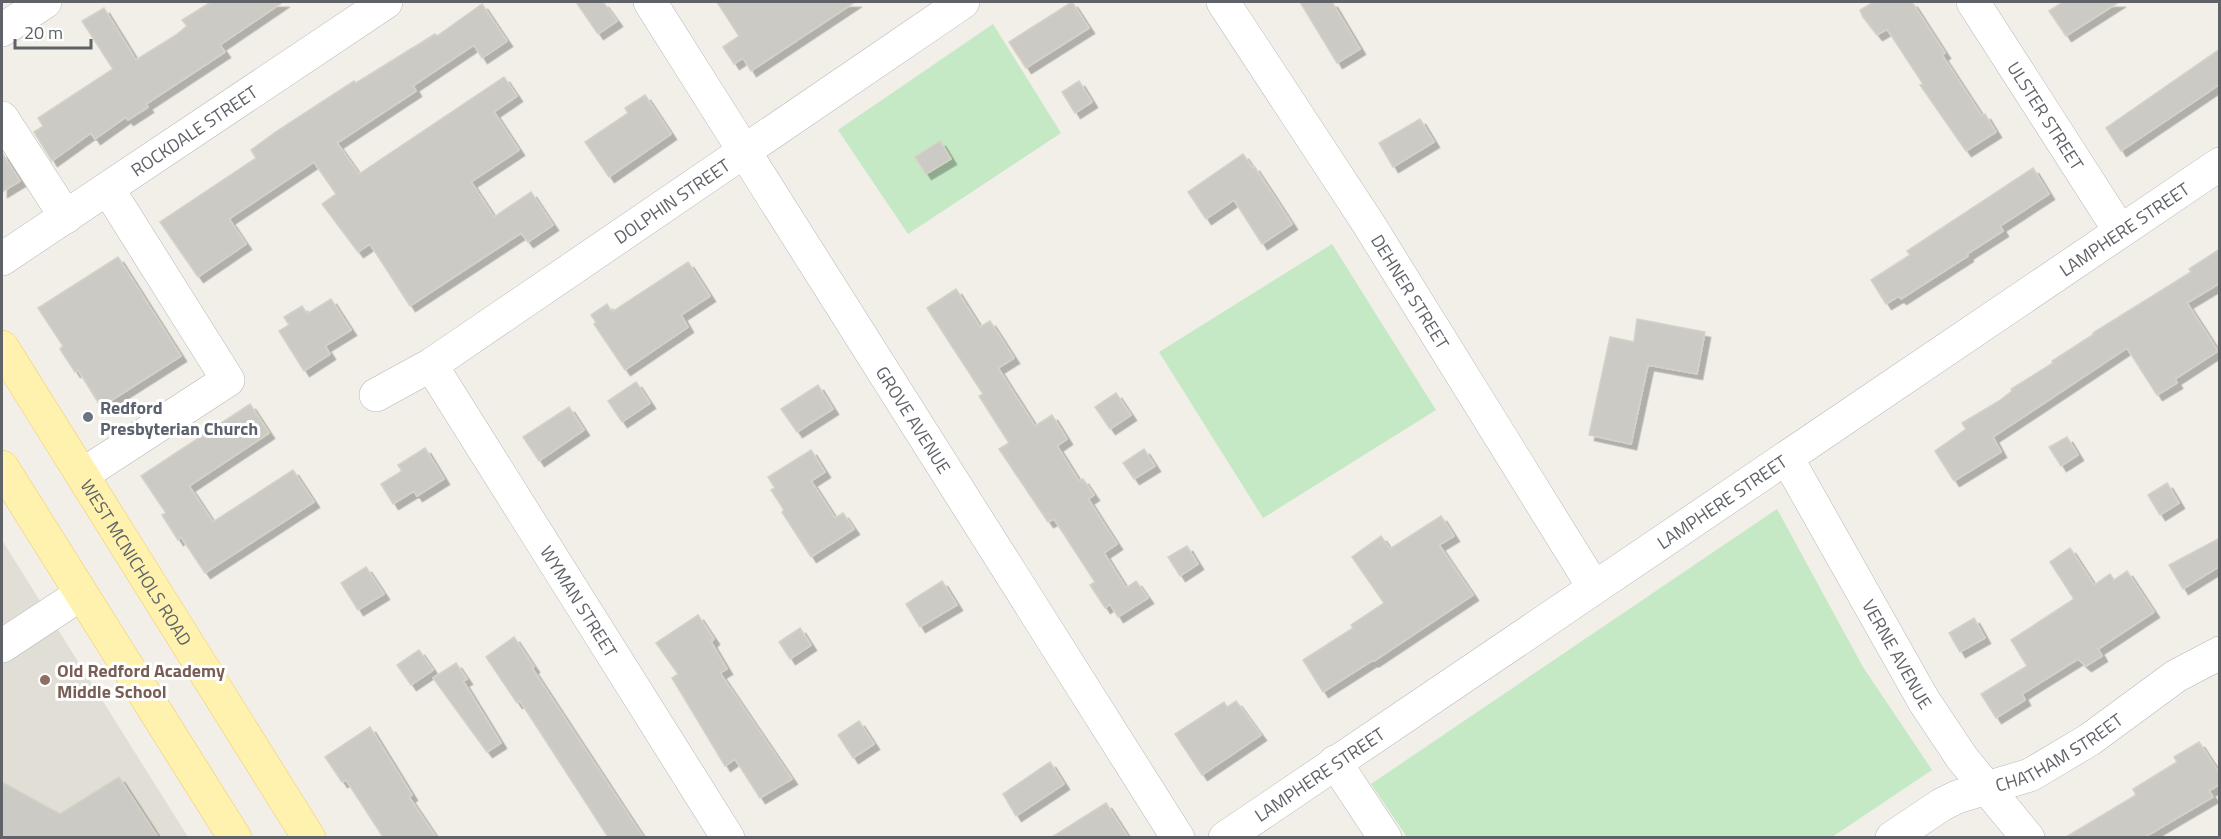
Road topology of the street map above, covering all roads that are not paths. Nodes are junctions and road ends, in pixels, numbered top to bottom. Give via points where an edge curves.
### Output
1 (45, 2) edge
2 (386, 2) edge
3 (650, 2) edge
4 (963, 2) edge
5 (1223, 2) edge
6 (1973, 2) edge
7 (2, 30) edge
8 (2, 118) edge
9 (746, 152) junction
10 (2220, 164) edge
11 (108, 189) junction
12 (66, 217) junction
13 (2120, 231) junction
14 (2, 259) edge
15 (3, 351) edge
16 (431, 365) junction
17 (376, 395) dead end
18 (1787, 458) junction
19 (3, 474) edge
20 (82, 475) junction
21 (1593, 586) junction
22 (81, 594) junction
23 (2, 646) edge
24 (2220, 653) edge
25 (1335, 762) junction
26 (1987, 786) junction
27 (235, 837) edge
28 (309, 837) edge
29 (728, 837) edge
30 (1178, 837) edge
31 (1225, 837) edge
32 (1385, 837) edge
33 (1892, 837) edge
34 (2028, 837) edge

1 - 7 street
2 - 11 street, ROCKDALE STREET
3 - 9 street, GROVE AVENUE
4 - 9 street, DOLPHIN STREET
5 - 21 street, DEHNER STREET via 1368,223
6 - 13 street, ULSTER STREET
8 - 12 street
9 - 16 street, DOLPHIN STREET
9 - 30 street, GROVE AVENUE
10 - 13 street, LAMPHERE STREET
11 - 12 street, ROCKDALE STREET
11 - 20 street via 228,380
12 - 14 street, ROCKDALE STREET
13 - 18 street, LAMPHERE STREET
15 - 20 main road, WEST MCNICHOLS ROAD
16 - 17 street, DOLPHIN STREET
16 - 29 street, WYMAN STREET
18 - 21 street, LAMPHERE STREET
18 - 26 street, VERNE AVENUE via 1924,701 1962,758
19 - 22 main road
20 - 28 main road, WEST MCNICHOLS ROAD
21 - 25 street, LAMPHERE STREET
22 - 23 street
22 - 27 main road
24 - 26 street, CHATHAM STREET via 2176,676 2047,766 2030,775
25 - 31 street, LAMPHERE STREET
25 - 32 street
26 - 33 street, CHATHAM STREET via 1941,805
26 - 34 street, VERNE AVENUE

